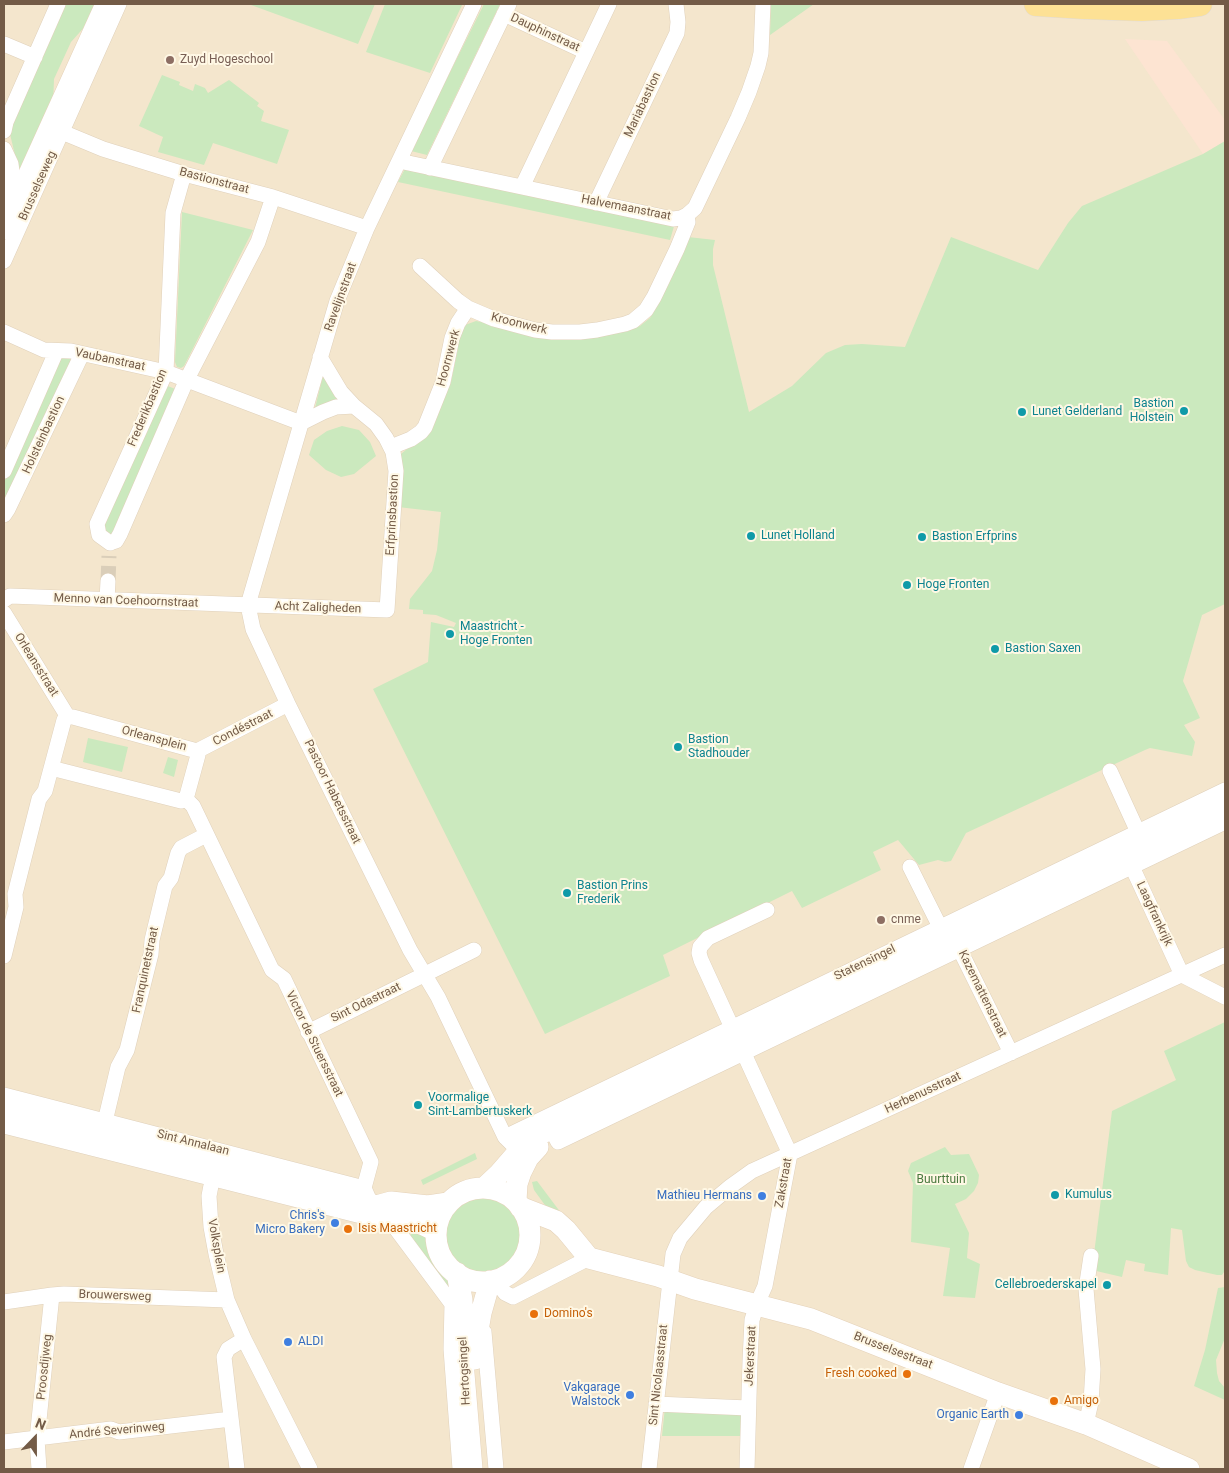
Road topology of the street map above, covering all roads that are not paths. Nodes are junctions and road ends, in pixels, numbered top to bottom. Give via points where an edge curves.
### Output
1 (58, 4) edge
2 (106, 4) edge
3 (119, 4) edge
4 (474, 4) edge
5 (609, 4) edge
6 (676, 4) edge
7 (763, 4) edge
8 (1036, 4) edge
9 (1200, 4) edge
10 (506, 9) edge
11 (4, 44) edge
12 (586, 52) junction
13 (35, 56) junction
14 (66, 107) junction
15 (4, 131) edge
16 (62, 132) junction
17 (4, 149) edge
18 (399, 161) junction
19 (430, 168) junction
20 (184, 174) junction
21 (522, 187) junction
22 (6, 193) edge
23 (273, 197) junction
24 (596, 203) junction
25 (687, 216) junction
26 (368, 228) junction
27 (4, 229) edge
28 (4, 261) edge
29 (420, 266) dead end
30 (468, 308) junction
31 (4, 332) edge
32 (56, 352) junction
33 (82, 354) junction
34 (320, 357) junction
35 (166, 372) junction
36 (187, 379) junction
37 (354, 406) junction
38 (301, 423) junction
39 (391, 447) junction
40 (4, 471) edge
41 (4, 515) edge
42 (108, 581) tunnel mouth
43 (4, 600) edge
44 (107, 600) junction
45 (249, 606) junction
46 (387, 610) joint
47 (4, 613) edge
48 (288, 704) junction
49 (68, 717) junction
50 (197, 751) junction
51 (51, 768) junction
52 (1110, 771) dead end
53 (1225, 790) edge
54 (186, 799) junction
55 (1225, 806) edge
56 (1225, 822) edge
57 (206, 835) junction
58 (1135, 849) junction
59 (910, 867) dead end
60 (767, 910) dead end
61 (950, 938) junction
62 (474, 950) dead end
63 (1225, 955) edge
64 (4, 956) edge
65 (424, 975) junction
66 (1182, 975) junction
67 (1225, 997) edge
68 (308, 1032) junction
69 (738, 1040) junction
70 (1011, 1053) junction
71 (4, 1095) edge
72 (4, 1110) edge
73 (4, 1126) edge
74 (551, 1129) junction
75 (101, 1136) junction
76 (512, 1144) junction
77 (790, 1154) junction
78 (215, 1164) junction
79 (484, 1188) junction
80 (366, 1203) junction
81 (448, 1203) junction
82 (518, 1204) junction
83 (436, 1231) junction
84 (1091, 1256) dead end
85 (589, 1258) junction
86 (457, 1273) junction
87 (493, 1280) junction
88 (670, 1280) junction
89 (52, 1294) junction
90 (227, 1300) junction
91 (4, 1302) edge
92 (757, 1304) junction
93 (465, 1325) junction
94 (244, 1339) junction
95 (998, 1393) junction
96 (656, 1404) junction
97 (748, 1408) junction
98 (231, 1419) junction
99 (1086, 1424) junction
100 (37, 1439) junction
101 (4, 1442) edge
102 (39, 1469) edge
103 (237, 1469) edge
104 (310, 1469) edge
105 (460, 1469) edge
106 (472, 1469) edge
107 (484, 1469) edge
108 (496, 1469) edge
109 (649, 1469) edge
110 (747, 1469) edge
111 (971, 1469) edge
112 (1189, 1469) edge

1 - 13 street
2 - 14 main road, Brusselseweg
3 - 14 street, Brusselseweg
4 - 18 street, Ravelijnstraat
5 - 12 street
6 - 24 street, Mariabastion via 677,32
7 - 25 street, Halvemaanstraat via 761,53 752,83 695,208
8 - 9 main road via 1142,9
10 - 12 street, Dauphinstraat
10 - 19 street
11 - 13 street
12 - 21 street
13 - 15 street
14 - 16 street, Brusselseweg
14 - 27 main road, Brusselseweg
16 - 20 street, Bastionstraat via 103,149
16 - 28 street, Brusselseweg
17 - 22 street, Brusselseweg via 12,164 12,177
18 - 19 street, Halvemaanstraat
18 - 26 street, Ravelijnstraat
19 - 21 street, Halvemaanstraat
20 - 23 street, Bastionstraat
20 - 35 street, Frederikbastion via 173,212
21 - 24 street, Halvemaanstraat
23 - 26 street, Bastionstraat
23 - 36 street, Frederikbastion via 258,242
24 - 25 street, Halvemaanstraat via 673,219
25 - 30 street, Kroonwerk via 688,222 650,304 640,316 625,324 580,332 552,332 502,322
26 - 34 street, Ravelijnstraat via 337,301
29 - 30 street, Kroonwerk
30 - 39 street, Hoornwerk via 452,338 443,382 425,427
31 - 32 street, Vaubanstraat
32 - 33 street, Vaubanstraat
32 - 40 street, Holsteinbastion
33 - 35 street, Vaubanstraat
33 - 41 street, Holsteinbastion
34 - 37 street, Erfprinsbastion
34 - 38 street, Ravelijnstraat
35 - 36 street, Vaubanstraat
35 - 36 street, Frederikbastion via 97,524 109,549 120,534
36 - 38 street, Vaubanstraat
37 - 38 street via 336,407
37 - 39 street, Erfprinsbastion via 376,424
38 - 45 street, Ravelijnstraat
39 - 46 street, Erfprinsbastion via 396,471
42 - 44 street
43 - 44 street, Menno van Coehoornstraat via 10,596
44 - 45 street, Menno van Coehoornstraat
45 - 46 street, Acht Zaligheden
45 - 48 street, Pastoor Habetsstraat via 253,629
47 - 49 street, Orleansstraat
48 - 50 street, Condéstraat
48 - 65 street, Pastoor Habetsstraat
49 - 50 street, Orleansplein
49 - 51 street via 64,720
50 - 54 street, Orleansplein
51 - 54 street via 181,801
51 - 64 street via 15,894 16,907
52 - 58 street, Laagfrankrijk
53 - 58 street, Statensingel
54 - 57 street, Victor de Stuersstraat via 193,806
55 - 58 main road, Statensingel
56 - 58 street, Statensingel
57 - 68 street, Victor de Stuersstraat via 272,970 284,979
57 - 75 street, Franquinetstraat via 181,848 171,878 164,886 152,954
58 - 61 main road, Statensingel
58 - 66 street, Laagfrankrijk
59 - 61 street, Kazemattenstraat
60 - 69 street, Zakstraat via 708,938 700,947 701,960
61 - 69 main road, Statensingel
61 - 70 street, Kazemattenstraat
62 - 65 street
63 - 66 street, Herbenusstraat
65 - 68 street, Sint Odastraat
65 - 76 street, Pastoor Habetsstraat
66 - 67 street
66 - 70 street, Herbenusstraat
68 - 80 street, Victor de Stuersstraat via 371,1162
69 - 74 main road, Statensingel
69 - 76 street, Statensingel
69 - 77 street, Zakstraat
70 - 77 street, Herbenusstraat
71 - 75 street, Sint Annalaan
72 - 75 main road, Sint Annalaan
73 - 75 street, Sint Annalaan
74 - 76 main road, Statensingel
74 - 82 main road, Statensingel via 526,1162 518,1179
75 - 78 main road, Sint Annalaan
76 - 79 main road, Statensingel via 499,1174
77 - 88 street, Herbenusstraat via 752,1171 706,1207 676,1246
77 - 92 street, Zakstraat via 765,1286
78 - 80 main road, Sint Annalaan
78 - 90 street, Volksplein via 209,1196 216,1254
79 - 81 main road via 467,1191
79 - 82 main road via 502,1192
80 - 81 main road, Sint Annalaan via 428,1206
80 - 83 main road, Sint Annalaan
80 - 93 street, Sint Annalaan via 395,1228 452,1302
81 - 83 main road
82 - 85 main road via 556,1221
82 - 87 main road via 529,1227 528,1248 517,1266
83 - 86 main road via 441,1255
84 - 99 street via 1086,1289 1092,1377
85 - 87 street via 513,1297
85 - 88 main road, Brusselsestraat
86 - 87 main road via 470,1280
86 - 93 main road, Hertogsingel
87 - 93 main road, Hertogsingel
88 - 92 main road, Brusselsestraat
88 - 96 street, Sint Nicolaasstraat
89 - 90 street, Brouwersweg
89 - 91 street, Brouwersweg
89 - 100 street, Proosdijweg
90 - 94 street, Volksplein
92 - 95 main road, Brusselsestraat via 811,1319
92 - 97 street, Jekerstraat via 752,1320
93 - 105 street, Hertogsingel via 452,1358
93 - 106 main road, Hertogsingel via 463,1362
93 - 107 main road, Hertogsingel via 475,1356
93 - 108 street, Hertogsingel via 485,1333
94 - 98 street via 228,1349 224,1356
94 - 104 street, Volksplein
95 - 99 main road, Brusselsestraat
95 - 111 street
96 - 97 street
96 - 109 street, Sint Nicolaasstraat
97 - 110 street, Jekerstraat
98 - 100 street, André Severinweg
98 - 103 street
99 - 112 main road, Brusselsestraat
100 - 101 street, André Severinweg
100 - 102 street, Proosdijweg

